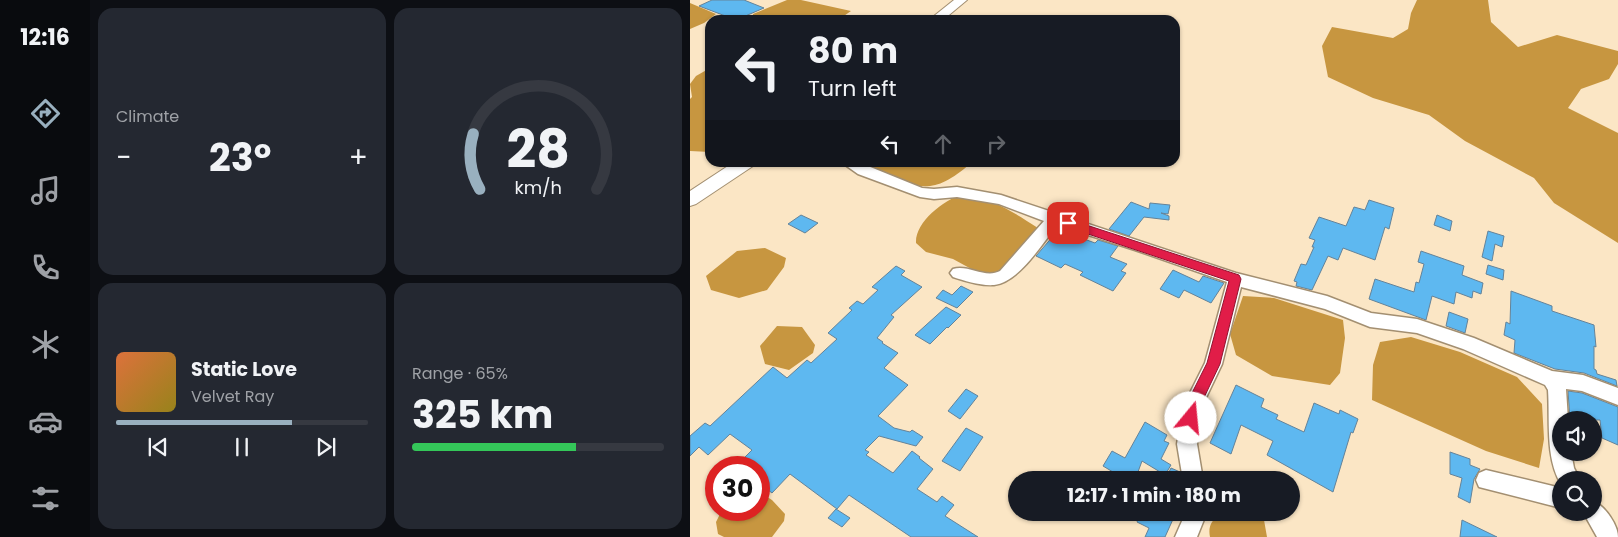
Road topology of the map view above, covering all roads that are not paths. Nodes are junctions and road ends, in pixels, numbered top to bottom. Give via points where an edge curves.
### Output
1 (962, 0) edge
2 (970, 0) edge
3 (942, 15) edge
4 (950, 15) edge
5 (728, 167) edge
6 (740, 167) edge
7 (857, 167) edge
8 (690, 191) edge
9 (690, 200) edge
10 (1054, 218) junction
11 (958, 273) dead end
12 (1235, 279) junction
13 (1551, 379) junction
14 (1618, 396) edge
15 (1558, 411) edge
16 (1192, 471) edge
17 (1486, 480) dead end
18 (1552, 496) edge
19 (1193, 521) edge
20 (1599, 521) edge
21 (1186, 537) edge
22 (1610, 537) edge

1 - 3 main road
2 - 4 main road
5 - 8 main road
6 - 9 main road
7 - 10 street via 920,192 975,194
10 - 11 street via 1003,277 993,279
10 - 12 street
12 - 13 street via 1326,303 1370,320 1417,326 1468,343
12 - 16 street via 1213,364 1193,405 1187,444
13 - 14 street via 1583,384
13 - 15 street via 1557,388
17 - 18 street
19 - 21 street
20 - 22 street

